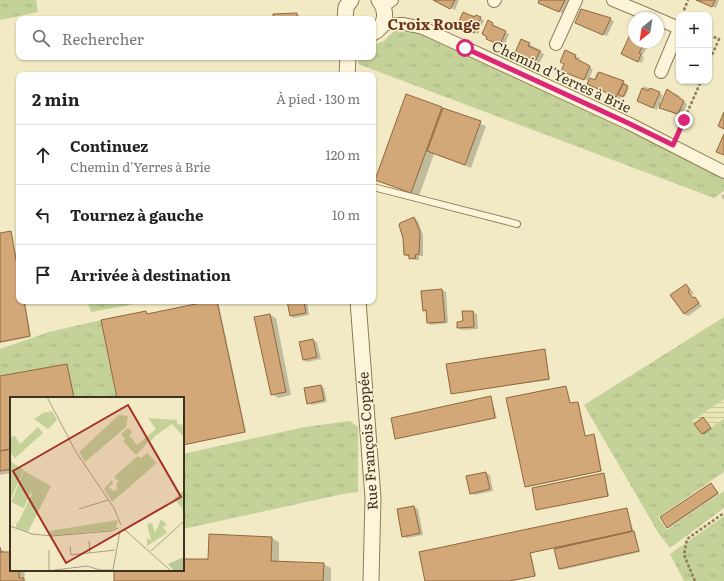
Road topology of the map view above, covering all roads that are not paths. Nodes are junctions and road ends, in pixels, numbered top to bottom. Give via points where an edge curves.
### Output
1 (351, 0) edge
2 (576, 0) edge
3 (614, 0) edge
4 (385, 2) edge
5 (643, 12) edge
6 (345, 16) edge
7 (664, 21) edge
8 (676, 27) edge
9 (378, 29) edge
10 (676, 35) edge
11 (556, 44) dead end
12 (348, 60) edge
13 (347, 72) edge
14 (661, 72) dead end
15 (724, 172) edge
16 (376, 188) edge
17 (517, 224) dead end
18 (358, 304) edge
19 (370, 581) edge

1 - 6 street via 346,7
2 - 11 street
3 - 5 street
4 - 9 street via 385,12
7 - 8 street
9 - 15 street, Chemin d'Yerres à Brie via 404,24 423,28 628,123
10 - 14 street
12 - 13 street
16 - 17 lane
18 - 19 street, Rue François Coppée via 373,498

